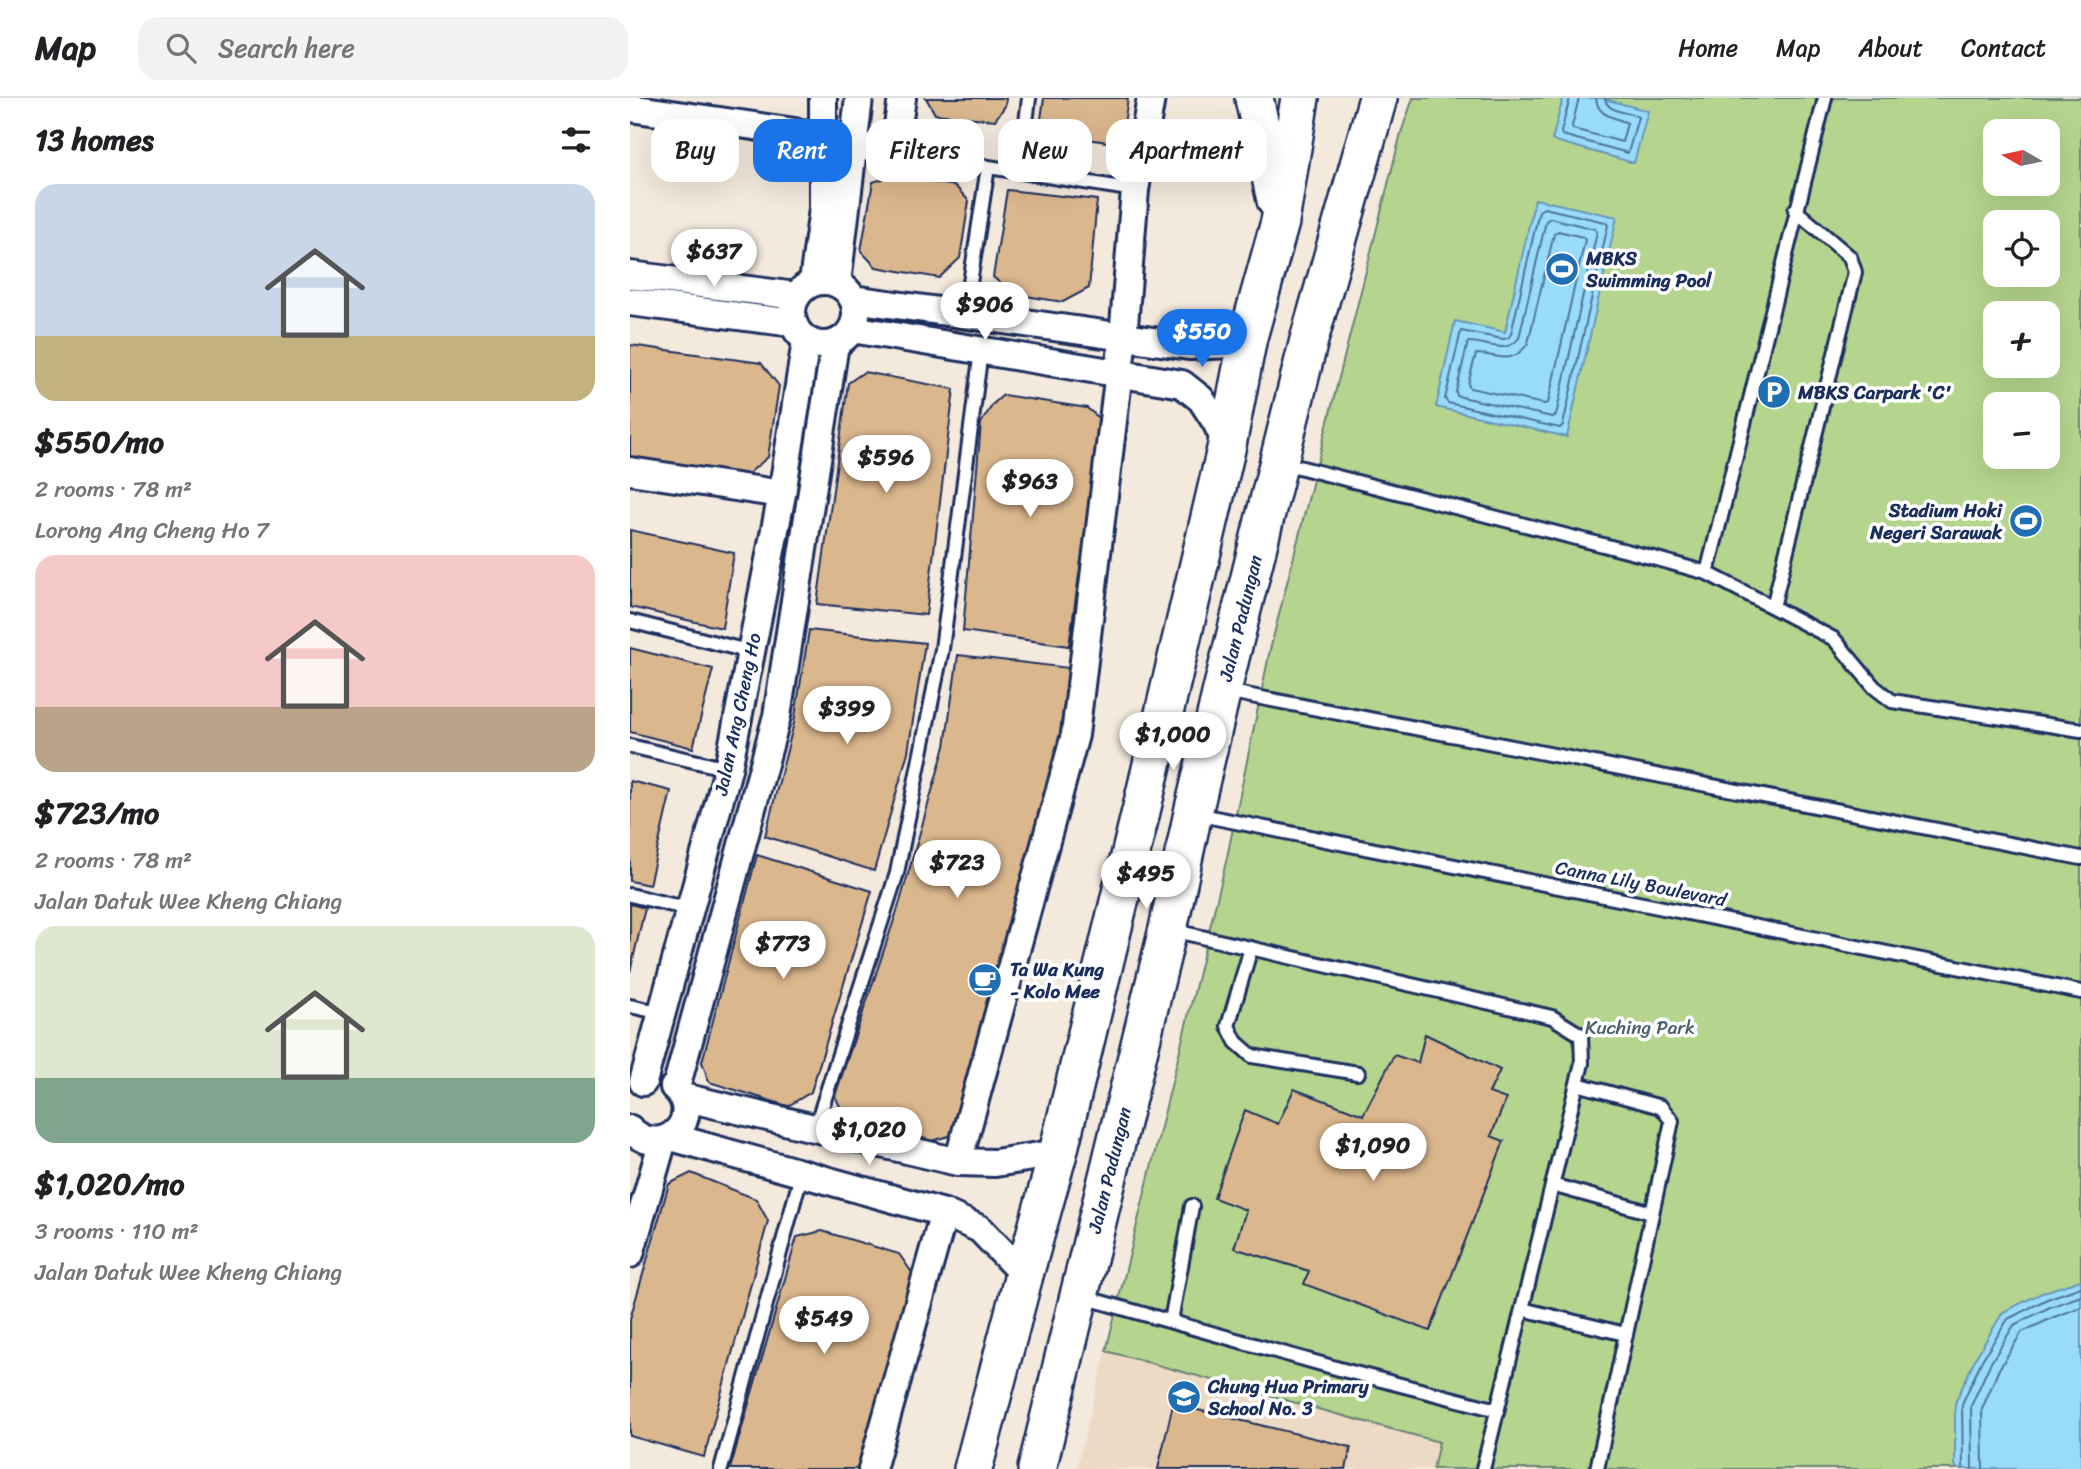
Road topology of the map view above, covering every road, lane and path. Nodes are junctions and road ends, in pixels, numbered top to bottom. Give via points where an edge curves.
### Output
1 (823, 98) edge
2 (859, 98) edge
3 (902, 98) edge
4 (1029, 98) edge
5 (1151, 98) edge
6 (1254, 98) edge
7 (1300, 98) edge
8 (1825, 98) edge
9 (1377, 99) edge
10 (630, 108) edge
11 (822, 119) edge
12 (899, 119) edge
13 (1026, 119) edge
14 (753, 126) edge
15 (853, 145) junction
16 (866, 147) edge
17 (984, 166) edge
18 (988, 167) junction
19 (998, 169) edge
20 (823, 182) edge
21 (1084, 182) edge
22 (1135, 190) junction
23 (1796, 210) junction
24 (1280, 222) junction
25 (630, 275) edge
26 (825, 290) junction
27 (630, 302) edge
28 (965, 316) junction
29 (799, 332) junction
30 (843, 336) junction
31 (1248, 337) junction
32 (1123, 338) junction
33 (981, 351) junction
34 (1119, 374) junction
35 (1227, 445) junction
36 (1279, 462) junction
37 (630, 471) edge
38 (782, 494) junction
39 (1707, 573) junction
40 (1773, 607) junction
41 (630, 621) edge
42 (751, 652) junction
43 (1222, 690) junction
44 (2081, 730) edge
45 (630, 746) edge
46 (727, 769) junction
47 (1193, 813) junction
48 (2081, 858) edge
49 (630, 895) edge
50 (690, 909) junction
51 (1168, 929) junction
52 (1251, 948) junction
53 (2081, 992) edge
54 (630, 1006) edge
55 (662, 1013) junction
56 (1358, 1073) dead end
57 (1577, 1084) junction
58 (636, 1088) edge
59 (679, 1092) junction
60 (630, 1129) edge
61 (815, 1129) junction
62 (667, 1139) junction
63 (1058, 1153) junction
64 (958, 1162) junction
65 (802, 1172) junction
66 (1552, 1185) junction
67 (1192, 1206) dead end
68 (944, 1213) junction
69 (1652, 1213) junction
70 (630, 1254) edge
71 (1024, 1275) junction
72 (1079, 1296) junction
73 (1522, 1309) junction
74 (1171, 1321) junction
75 (1625, 1334) junction
76 (1497, 1410) junction
77 (721, 1469) edge
78 (872, 1469) edge
79 (973, 1469) edge
80 (1037, 1469) edge
81 (1483, 1469) edge
82 (1597, 1469) edge

1 - 11 street
2 - 15 street
3 - 12 street
4 - 13 lane
5 - 22 street
6 - 24 main road
7 - 24 main road
8 - 23 lane
9 - 36 main road, Jalan Padungan
10 - 14 street
15 - 16 street
15 - 26 street
17 - 18 lane
18 - 19 lane
18 - 28 lane
20 - 26 street
21 - 22 lane
22 - 32 street
23 - 39 lane
23 - 40 lane via 1850,257 1855,272
24 - 31 main road
25 - 26 street
26 - 28 street
26 - 29 street via 791,314
26 - 30 street via 856,309 855,320
27 - 29 street
28 - 32 street
29 - 30 street via 815,345 825,346
29 - 38 street, Jalan Ang Cheng Ho
30 - 33 street
30 - 59 street, Jalan Ang Cheng Ho via 777,716
31 - 32 street via 1208,346
31 - 35 main road
32 - 34 street
33 - 34 street
33 - 61 lane via 942,649 897,873
34 - 35 street via 1182,384 1201,398
34 - 64 street via 1074,735
35 - 63 main road
36 - 39 lane
36 - 43 main road, Jalan Padungan
37 - 38 street
38 - 42 street, Jalan Ang Cheng Ho
39 - 40 lane
40 - 44 lane via 1834,639 1874,687 1892,701
41 - 42 lane
42 - 46 street, Jalan Ang Cheng Ho
43 - 47 main road, Jalan Padungan
43 - 48 lane
45 - 46 lane
46 - 50 street, Jalan Ang Cheng Ho
47 - 51 main road, Jalan Padungan
47 - 53 lane, Canna Lily Boulevard
49 - 50 lane
50 - 55 street, Jalan Ang Cheng Ho
51 - 52 lane
51 - 72 main road, Jalan Padungan
52 - 56 lane via 1228,1026 1236,1042 1252,1056
52 - 57 lane via 1552,1017 1581,1035
54 - 55 lane
55 - 58 street, Jalan Ang Cheng Ho
57 - 66 lane
57 - 69 lane via 1661,1108 1672,1121
58 - 59 street via 656,1079
59 - 61 street
59 - 62 street, Jalan Ang Cheng Ho via 686,1114
60 - 62 street via 649,1141
61 - 64 street
62 - 65 street
62 - 70 street
63 - 64 street via 995,1163
63 - 71 main road
65 - 68 street
65 - 77 lane
66 - 69 lane
66 - 73 lane
67 - 74 lane
68 - 71 street via 980,1229
68 - 78 street
69 - 75 lane
71 - 79 main road
72 - 74 lane
72 - 80 main road, Jalan Padungan
73 - 75 lane
73 - 76 lane
74 - 76 lane
75 - 82 lane
76 - 81 lane

